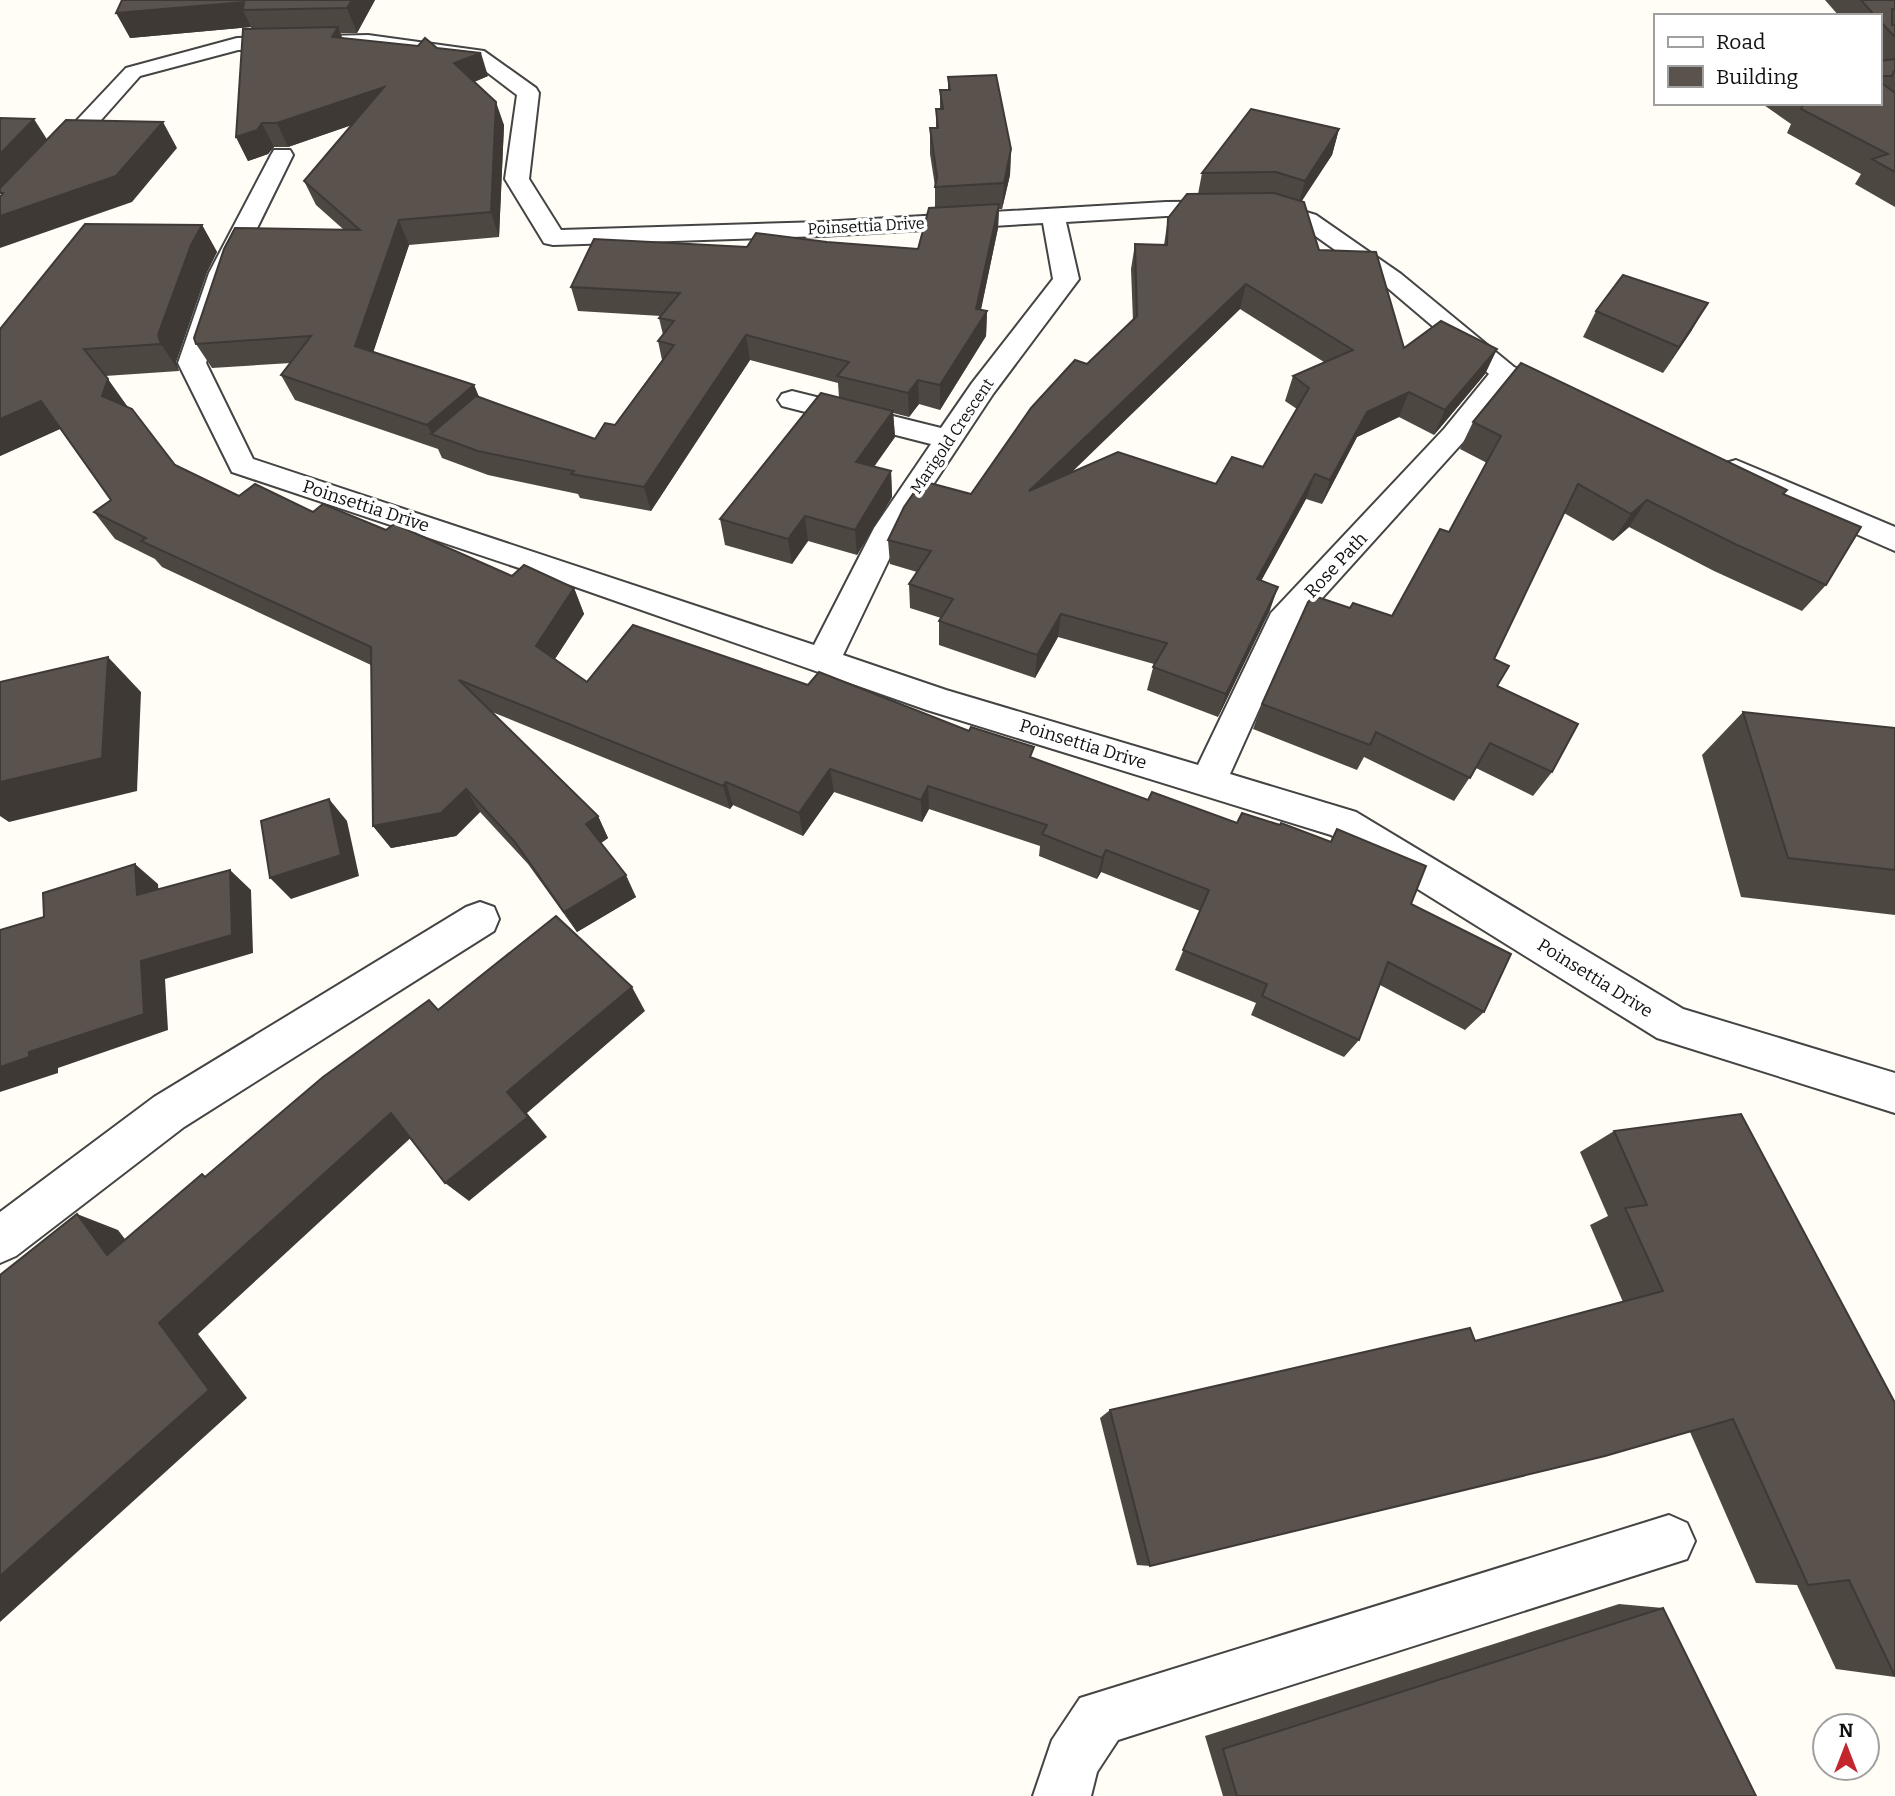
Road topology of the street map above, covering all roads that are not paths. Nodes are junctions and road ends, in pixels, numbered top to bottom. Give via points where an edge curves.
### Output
1 (282, 155) dead end
2 (0, 215) edge
3 (1053, 215) junction
4 (1504, 373) junction
5 (792, 400) dead end
6 (1576, 403) edge
7 (949, 439) junction
8 (1710, 459) edge
9 (1895, 540) edge
10 (823, 661) junction
11 (1208, 782) junction
12 (480, 919) dead end
13 (1895, 1093) edge
14 (0, 1240) edge
15 (1670, 1541) dead end
16 (1062, 1796) edge

1 - 10 street, Poinsettia Drive via 222,272 192,363 242,465
2 - 3 street, Poinsettia Drive via 133,72 237,44 368,41 477,55 528,93 517,179 553,238
3 - 4 street, Poinsettia Drive via 1270,208 1308,220 1392,279
3 - 7 street, Marigold Crescent via 1066,279
4 - 6 street, Poinsettia Drive
4 - 11 street, Rose Path via 1445,445 1283,621
5 - 7 street
7 - 10 street, Marigold Crescent via 889,528
8 - 9 street
10 - 11 street, Poinsettia Drive
11 - 13 street, Poinsettia Drive via 1343,823 1672,1025
12 - 14 street via 169,1112
15 - 16 street via 1100,1718 1072,1760

